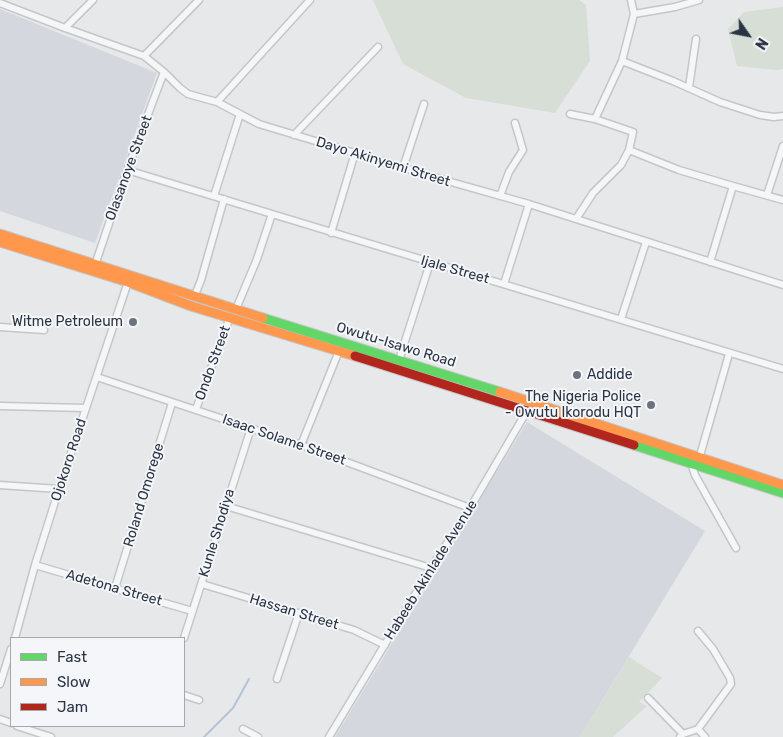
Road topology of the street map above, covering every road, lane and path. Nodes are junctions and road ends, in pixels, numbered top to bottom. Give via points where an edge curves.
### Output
1 (93, 0) edge
2 (200, 0) edge
3 (310, 0) edge
4 (630, 0) edge
5 (699, 0) edge
6 (0, 3) edge
7 (634, 14) junction
8 (65, 28) junction
9 (696, 39) dead end
10 (378, 46) dead end
11 (144, 56) junction
12 (622, 62) junction
13 (164, 72) junction
14 (689, 87) junction
15 (217, 102) junction
16 (424, 104) dead end
17 (240, 114) junction
18 (570, 114) dead end
19 (783, 116) edge
20 (596, 118) junction
21 (515, 123) dead end
22 (294, 135) junction
23 (783, 146) edge
24 (629, 150) junction
25 (355, 153) junction
26 (403, 168) junction
27 (126, 170) junction
28 (733, 186) junction
29 (767, 195) junction
30 (214, 196) junction
31 (500, 196) junction
32 (224, 199) junction
33 (783, 200) edge
34 (528, 204) junction
35 (272, 214) junction
36 (576, 219) junction
37 (331, 232) junction
38 (0, 234) edge
39 (0, 242) edge
40 (646, 242) junction
41 (710, 262) junction
42 (430, 263) junction
43 (95, 265) junction
44 (128, 282) junction
45 (504, 284) junction
46 (783, 285) edge
47 (195, 295) junction
48 (236, 308) junction
49 (230, 318) junction
50 (621, 319) junction
51 (0, 327) edge
52 (44, 330) dead end
53 (340, 351) junction
54 (729, 354) junction
55 (399, 360) junction
56 (783, 369) edge
57 (97, 377) junction
58 (522, 399) junction
59 (172, 403) junction
60 (0, 406) edge
61 (86, 408) junction
62 (196, 409) junction
63 (523, 411) junction
64 (251, 428) junction
65 (301, 445) junction
66 (697, 463) junction
67 (0, 485) edge
68 (783, 485) edge
69 (59, 489) junction
70 (783, 493) edge
71 (226, 506) junction
72 (470, 508) junction
73 (736, 548) dead end
74 (35, 565) junction
75 (431, 568) junction
76 (202, 584) junction
77 (115, 588) junction
78 (192, 612) junction
79 (299, 613) junction
80 (698, 631) dead end
81 (15, 637) edge
82 (184, 637) edge
83 (385, 645) junction
84 (10, 652) edge
85 (277, 679) dead end
86 (0, 684) edge
87 (185, 695) edge
88 (648, 698) dead end
89 (199, 700) dead end
90 (21, 727) edge
91 (243, 729) dead end
92 (698, 729) junction
93 (682, 736) edge
94 (51, 737) edge
95 (258, 737) edge
96 (328, 737) edge
97 (705, 737) edge

1 - 8 street
2 - 11 street
3 - 15 street
4 - 7 street
5 - 7 street
6 - 8 street, Dayo Akinyemi Street
7 - 12 street
8 - 11 street, Dayo Akinyemi Street
9 - 14 street
10 - 22 street
11 - 13 street, Dayo Akinyemi Street
12 - 14 street
12 - 20 street
13 - 15 street, Dayo Akinyemi Street via 188,94
13 - 27 street, Olasanoye Street
14 - 19 street via 720,102 760,115
15 - 17 street, Dayo Akinyemi Street
16 - 26 street
17 - 22 street, Dayo Akinyemi Street
17 - 30 street
18 - 20 street
20 - 24 street via 633,132
21 - 31 street via 523,150 509,172
22 - 25 street, Dayo Akinyemi Street
23 - 29 street
24 - 28 street via 679,170
24 - 36 street via 621,165 593,193
25 - 26 street, Dayo Akinyemi Street
25 - 37 street
26 - 31 street, Dayo Akinyemi Street
27 - 30 street, Ijale Street
27 - 43 street, Olasanoye Street
28 - 29 street
28 - 41 street
29 - 33 street
30 - 32 street, Ijale Street
31 - 34 street, Dayo Akinyemi Street
32 - 35 street, Ijale Street
32 - 47 street
34 - 36 street, Dayo Akinyemi Street
34 - 45 street
35 - 37 street, Ijale Street
35 - 48 street
36 - 40 street, Dayo Akinyemi Street
37 - 42 street, Ijale Street
38 - 43 street, Owutu-Isawo Road
39 - 44 street, Owutu-Isawo Road
40 - 41 street, Dayo Akinyemi Street
40 - 50 street
41 - 46 street, Dayo Akinyemi Street
42 - 45 street, Ijale Street
42 - 55 street
43 - 47 street, Owutu-Isawo Road
44 - 49 street, Owutu-Isawo Road
44 - 57 street, Ojokoro Road
45 - 50 street, Ijale Street
47 - 48 street, Owutu-Isawo Road
48 - 55 street, Owutu-Isawo Road
49 - 53 street, Owutu-Isawo Road
49 - 62 street, Ondo Street
50 - 54 street, Ijale Street
51 - 52 street
53 - 63 street, Owutu-Isawo Road
53 - 65 street
54 - 56 street, Ijale Street
54 - 66 street
55 - 58 street, Owutu-Isawo Road
57 - 59 street, Isaac Solame Street
57 - 61 street, Ojokoro Road
58 - 63 street, Habeeb Akinlade Avenue
58 - 66 street, Owutu-Isawo Road
59 - 62 street, Isaac Solame Street
59 - 77 street, Roland Omorege
60 - 61 street
61 - 69 street, Ojokoro Road
62 - 64 street, Isaac Solame Street
63 - 66 street, Owutu-Isawo Road
63 - 72 street, Habeeb Akinlade Avenue via 524,416
64 - 65 street, Isaac Solame Street
64 - 71 street, Kunle Shodiya
65 - 72 street, Isaac Solame Street
66 - 68 street, Owutu-Isawo Road
66 - 70 street, Owutu-Isawo Road
66 - 73 street via 693,469 695,475
67 - 69 street
69 - 74 street, Ojokoro Road
71 - 75 street
71 - 76 street, Kunle Shodiya
72 - 75 street, Habeeb Akinlade Avenue
74 - 77 street, Adetona Street
74 - 81 street, Ojokoro Road
75 - 83 street, Habeeb Akinlade Avenue
76 - 78 street, Kunle Shodiya
76 - 79 street, Hassan Street
77 - 78 street, Adetona Street
78 - 82 street, Kunle Shodiya
79 - 83 street, Hassan Street via 354,630
79 - 85 street
80 - 92 street via 732,681
83 - 96 street, Habeeb Akinlade Avenue
84 - 86 street
87 - 89 street
88 - 93 street
90 - 94 street
91 - 95 street
92 - 93 street
92 - 97 street

